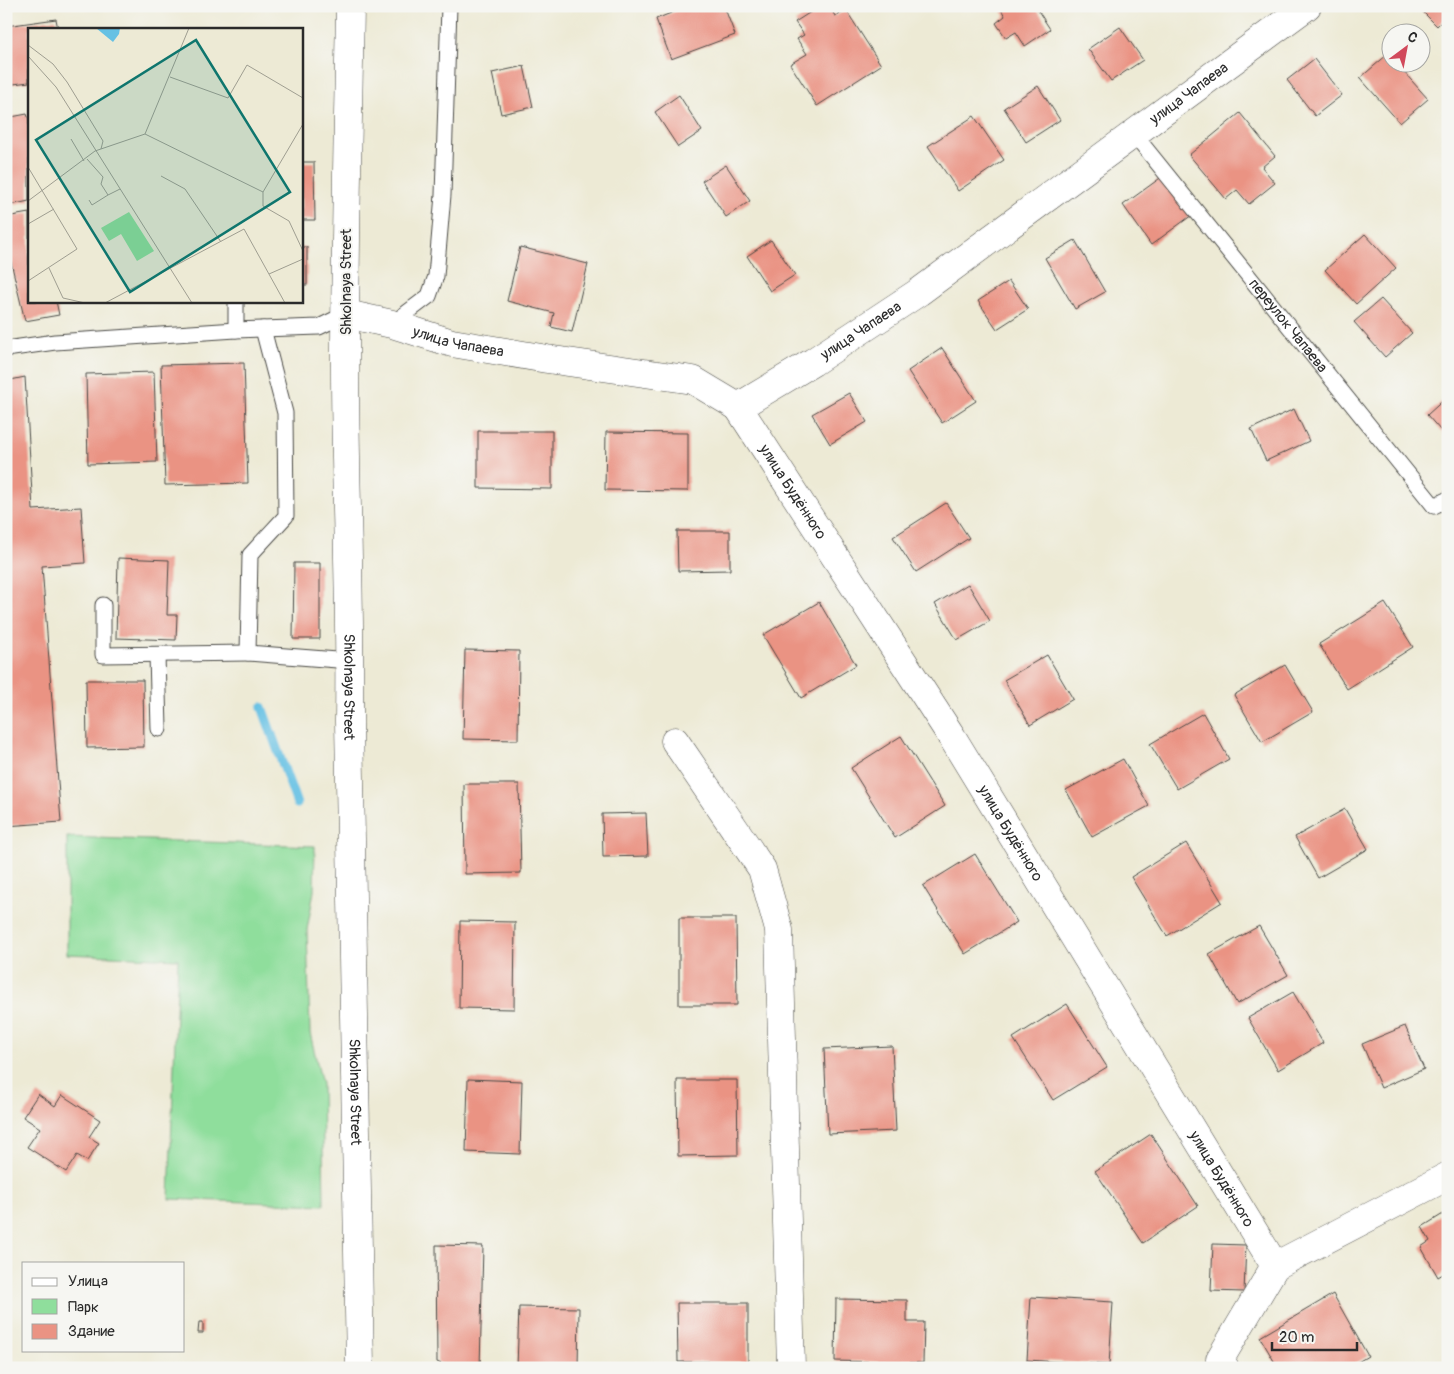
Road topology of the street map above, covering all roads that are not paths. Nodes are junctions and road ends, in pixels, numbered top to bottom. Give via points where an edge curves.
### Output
1 (350, 6) edge
2 (449, 6) edge
3 (1307, 6) edge
4 (1134, 134) junction
5 (236, 302) edge
6 (346, 314) junction
7 (392, 324) junction
8 (236, 330) junction
9 (263, 330) junction
10 (6, 349) edge
11 (738, 406) junction
12 (1448, 499) edge
13 (103, 605) dead end
14 (248, 653) junction
15 (157, 655) junction
16 (350, 660) junction
17 (159, 728) dead end
18 (675, 741) dead end
19 (1448, 1176) edge
20 (1275, 1266) junction
21 (1223, 1363) edge
22 (360, 1368) edge
23 (792, 1368) edge

1 - 6 street, Shkolnaya Street
2 - 7 lane via 443,195 436,276 429,296
3 - 4 street, улица Чапаева
4 - 11 street, улица Чапаева via 919,292 813,362
4 - 12 lane, переулок Чапаева via 1434,506
5 - 8 lane
6 - 7 street, улица Чапаева
6 - 9 lane via 319,327
6 - 16 street, Shkolnaya Street
7 - 11 street, улица Чапаева via 452,343 693,380
8 - 9 lane
8 - 10 lane via 55,342
9 - 14 lane via 285,413 286,516 250,555
11 - 20 street, улица Будённого via 952,737
13 - 15 lane via 103,655
14 - 15 lane
14 - 16 lane
15 - 17 lane
16 - 22 street, Shkolnaya Street
18 - 23 street via 762,869 780,930
19 - 20 street
20 - 21 street

